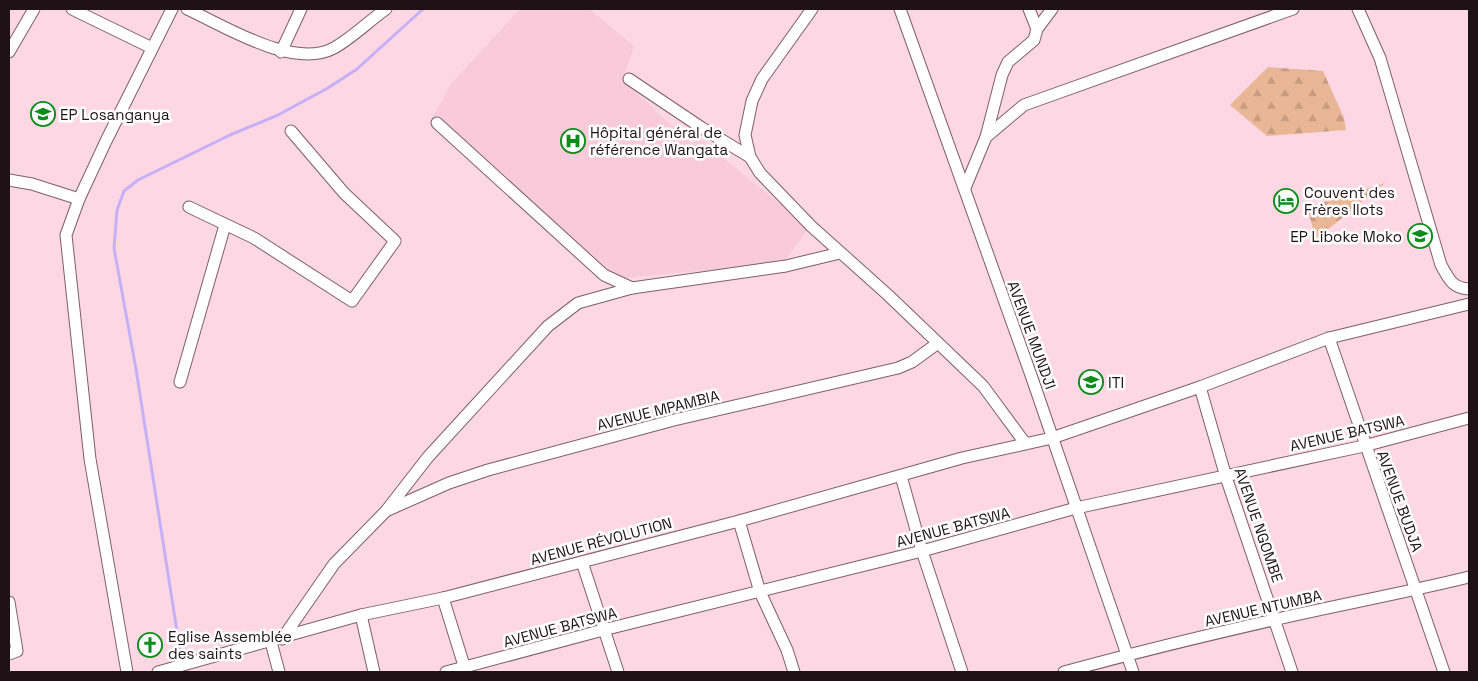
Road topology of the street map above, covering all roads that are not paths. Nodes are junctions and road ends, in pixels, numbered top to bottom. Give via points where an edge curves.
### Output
1 (34, 9) edge
2 (72, 9) edge
3 (172, 9) edge
4 (187, 9) edge
5 (301, 9) edge
6 (386, 9) edge
7 (812, 9) edge
8 (900, 9) edge
9 (1029, 9) edge
10 (1052, 9) edge
11 (1293, 9) edge
12 (1358, 9) edge
13 (1037, 29) junction
14 (152, 48) junction
15 (9, 52) edge
16 (281, 52) junction
17 (628, 79) dead end
18 (437, 123) dead end
19 (291, 131) dead end
20 (986, 137) junction
21 (750, 157) junction
22 (9, 180) edge
23 (965, 188) junction
24 (79, 199) junction
25 (189, 207) dead end
26 (226, 224) junction
27 (840, 253) junction
28 (632, 288) junction
29 (1469, 289) edge
30 (1469, 304) edge
31 (1329, 338) junction
32 (938, 343) junction
33 (180, 382) dead end
34 (1200, 387) junction
35 (1469, 418) edge
36 (1052, 438) junction
37 (1026, 443) junction
38 (1364, 446) junction
39 (901, 476) junction
40 (1226, 477) junction
41 (1076, 508) junction
42 (386, 511) junction
43 (739, 522) junction
44 (922, 551) junction
45 (582, 562) junction
46 (1469, 577) edge
47 (1416, 590) junction
48 (760, 592) junction
49 (443, 598) junction
50 (9, 602) edge
51 (361, 615) junction
52 (1275, 619) junction
53 (603, 630) junction
54 (276, 640) junction
55 (9, 654) edge
56 (1128, 654) junction
57 (465, 670) edge
58 (127, 672) edge
59 (158, 672) edge
60 (279, 672) edge
61 (374, 672) edge
62 (446, 672) edge
63 (618, 672) edge
64 (794, 672) edge
65 (962, 672) edge
66 (1064, 672) edge
67 (1133, 672) edge
68 (1292, 672) edge
69 (1444, 672) edge

1 - 15 street
2 - 14 street
3 - 14 street
4 - 16 street
5 - 16 street
6 - 16 street via 334,48 309,54
7 - 21 street via 762,79 752,101 745,135
8 - 23 street, AVENUE MUNDJI
9 - 13 street
10 - 13 street
11 - 20 street via 1024,106
12 - 29 street via 1380,58 1441,265 1452,284
13 - 20 street via 1034,40 1008,62 1002,74
14 - 24 street
17 - 21 street
18 - 28 street via 604,275
19 - 26 street via 344,193 395,241 350,302 254,238
20 - 23 street
21 - 27 street via 760,173
22 - 24 street
23 - 36 street, AVENUE MUNDJI
24 - 58 street via 66,234 90,459
25 - 26 street
26 - 33 street
27 - 28 street via 786,266
27 - 32 street
28 - 42 street via 578,303 548,326 428,457
30 - 31 street, AVENUE RÉVOLUTION
31 - 34 street, AVENUE RÉVOLUTION
31 - 38 street, AVENUE BUDJA
32 - 37 street via 983,386
32 - 42 street, AVENUE MPAMBIA via 898,368 674,420 488,470
34 - 36 street, AVENUE RÉVOLUTION
34 - 40 street, AVENUE NGOMBE
35 - 38 street, AVENUE BATSWA
36 - 37 street, AVENUE RÉVOLUTION
36 - 41 street, AVENUE MUNDJI
37 - 39 street, AVENUE RÉVOLUTION
38 - 40 street, AVENUE BATSWA
38 - 47 street, AVENUE BUDJA
39 - 43 street, AVENUE RÉVOLUTION
39 - 44 street
40 - 41 street, AVENUE BATSWA
40 - 52 street, AVENUE NGOMBE
41 - 44 street, AVENUE BATSWA
41 - 56 street, AVENUE MUNDJI
42 - 54 street via 334,564
43 - 45 street, AVENUE RÉVOLUTION
43 - 48 street
44 - 48 street, AVENUE BATSWA
44 - 65 street
45 - 49 street, AVENUE RÉVOLUTION
45 - 53 street
46 - 47 street, AVENUE NTUMBA
47 - 52 street, AVENUE NTUMBA
47 - 69 street, AVENUE BUDJA
48 - 53 street, AVENUE BATSWA
48 - 64 street
49 - 51 street, AVENUE RÉVOLUTION
49 - 57 street
50 - 55 street via 17,652
51 - 54 street, AVENUE RÉVOLUTION
51 - 61 street
52 - 56 street, AVENUE NTUMBA
52 - 68 street, AVENUE NGOMBE
53 - 57 street, AVENUE BATSWA
53 - 63 street
54 - 59 street, AVENUE RÉVOLUTION
54 - 60 street
56 - 66 street, AVENUE NTUMBA
56 - 67 street, AVENUE MUNDJI
57 - 62 street, AVENUE BATSWA

